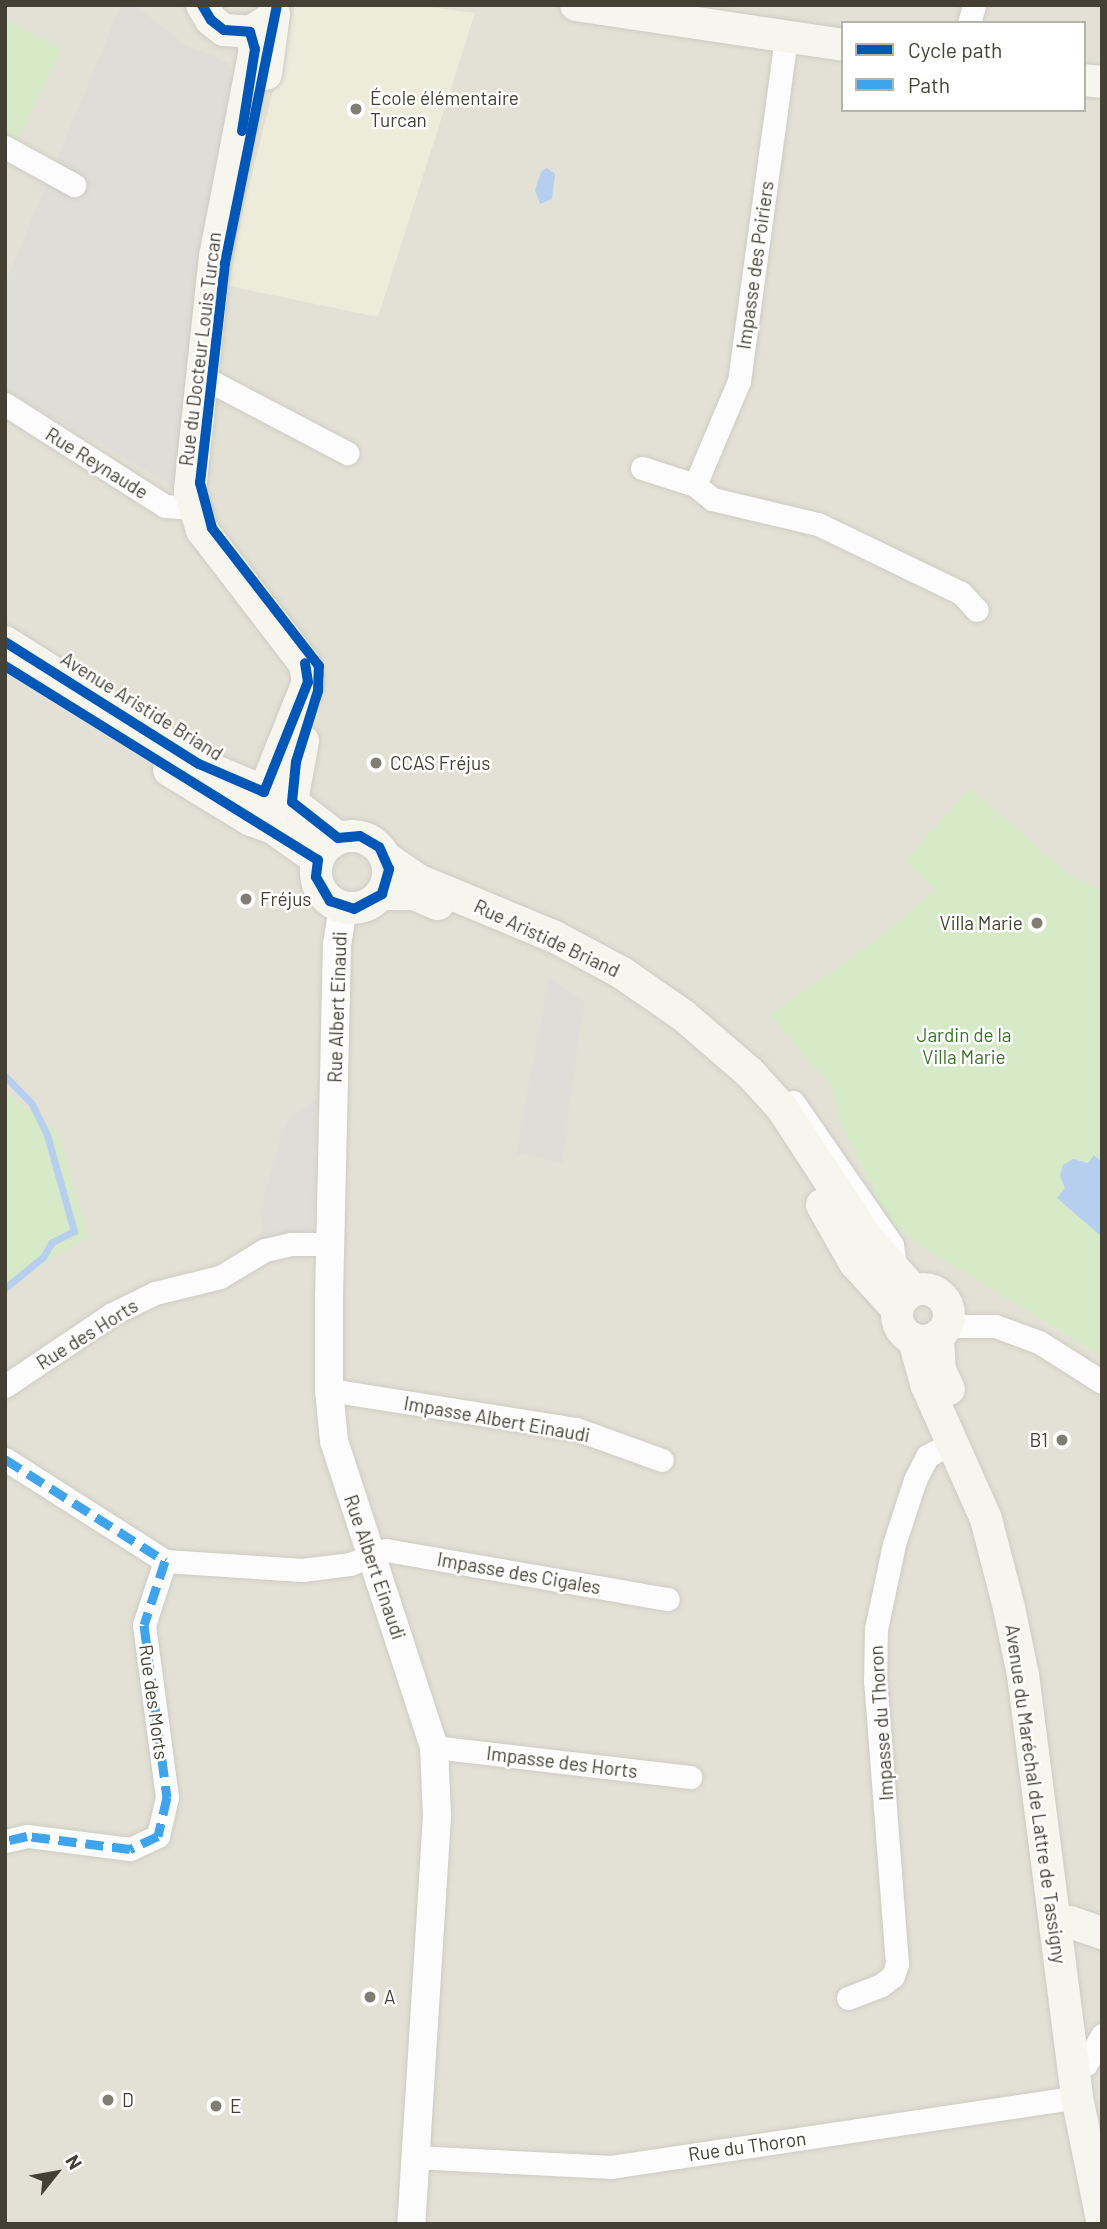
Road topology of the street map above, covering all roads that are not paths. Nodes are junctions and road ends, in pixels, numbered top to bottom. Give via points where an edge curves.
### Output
1 (202, 5) edge
2 (576, 5) edge
3 (624, 9) edge
4 (267, 17) edge
5 (786, 38) junction
6 (841, 45) edge
7 (5, 147) edge
8 (75, 185) dead end
9 (212, 382) junction
10 (5, 404) edge
11 (348, 453) dead end
12 (642, 468) dead end
13 (695, 485) junction
14 (194, 508) junction
15 (977, 610) dead end
16 (5, 642) edge
17 (5, 666) edge
18 (278, 797) junction
19 (273, 828) junction
20 (328, 849) junction
21 (386, 857) junction
22 (382, 894) junction
23 (343, 907) junction
24 (331, 1244) junction
25 (902, 1290) junction
26 (933, 1334) junction
27 (1102, 1382) edge
28 (5, 1386) edge
29 (329, 1390) junction
30 (953, 1443) junction
31 (5, 1459) edge
32 (662, 1460) dead end
33 (370, 1557) junction
34 (165, 1561) junction
35 (668, 1599) dead end
36 (434, 1747) junction
37 (690, 1777) dead end
38 (5, 1840) edge
39 (1070, 1922) junction
40 (1102, 1933) edge
41 (848, 1998) dead end
42 (1102, 2035) edge
43 (1086, 2064) junction
44 (1077, 2098) junction
45 (1102, 2145) edge
46 (415, 2157) junction
47 (1102, 2220) edge
48 (411, 2224) edge

1 - 4 main road via 224,30
2 - 3 main road
3 - 5 main road
4 - 9 main road, Rue du Docteur Louis Turcan via 271,52 225,263
4 - 14 main road, Rue du Docteur Louis Turcan via 255,49 215,256 191,472
5 - 6 main road
5 - 13 street, Impasse des Poiriers via 739,381
7 - 8 street
9 - 11 street
9 - 18 main road, Rue du Docteur Louis Turcan via 200,483 206,514 319,666 318,691 296,762
10 - 14 street, Rue Reynaude via 165,506
12 - 13 street
13 - 15 street via 712,499 818,524 961,593
14 - 18 main road, Rue du Docteur Louis Turcan via 213,546 290,638 309,673
16 - 18 main road, Avenue Aristide Briand via 199,764
17 - 19 main road, Avenue Aristide Briand via 251,820
18 - 19 main road via 264,810
18 - 20 main road
19 - 20 main road
20 - 21 main road via 370,840
20 - 23 main road via 316,877 321,890
21 - 22 main road via 387,882
21 - 25 main road, Rue Aristide Briand via 418,880 555,937 622,973 684,1016 750,1073 782,1108
22 - 23 main road via 364,906
22 - 25 main road, Rue Aristide Briand via 414,894 576,962 616,981 666,1016 761,1105 855,1263
23 - 24 street, Rue Albert Einaudi via 337,945
24 - 28 street, Rue des Horts via 265,1250 220,1277 155,1293 112,1314
24 - 29 street, Rue Albert Einaudi
25 - 26 main road via 902,1331
25 - 26 main road via 939,1293 948,1308
26 - 27 street via 995,1326 1039,1342
26 - 30 main road, Avenue du Maréchal de Lattre de Tassigny via 926,1384
26 - 39 main road, Avenue du Maréchal de Lattre de Tassigny via 940,1370 972,1434 1016,1581
29 - 32 street, Impasse Albert Einaudi via 576,1429
29 - 33 street, Rue Albert Einaudi via 334,1441
30 - 41 street, Impasse du Thoron via 927,1456 915,1480 894,1545 876,1629 875,1681 897,1964 893,1976 880,1986
30 - 44 main road, Avenue du Maréchal de Lattre de Tassigny via 986,1519 1023,1675
31 - 34 street
33 - 34 street, Impasse des Cigales via 302,1570
33 - 35 street, Impasse des Cigales via 386,1550
33 - 36 street, Rue Albert Einaudi
34 - 38 street, Rue des Morts via 144,1625 167,1797 158,1836 130,1849 27,1836
36 - 37 street, Impasse des Horts
36 - 46 street, Rue Albert Einaudi via 437,1816
39 - 40 main road
39 - 43 main road, Avenue du Maréchal de Lattre de Tassigny
42 - 43 street
43 - 45 main road, Avenue du Maréchal de Lattre de Tassigny
44 - 46 street, Rue du Thoron via 611,2167
44 - 47 main road, Avenue du Maréchal de Lattre de Tassigny
46 - 48 street, Rue Albert Einaudi

